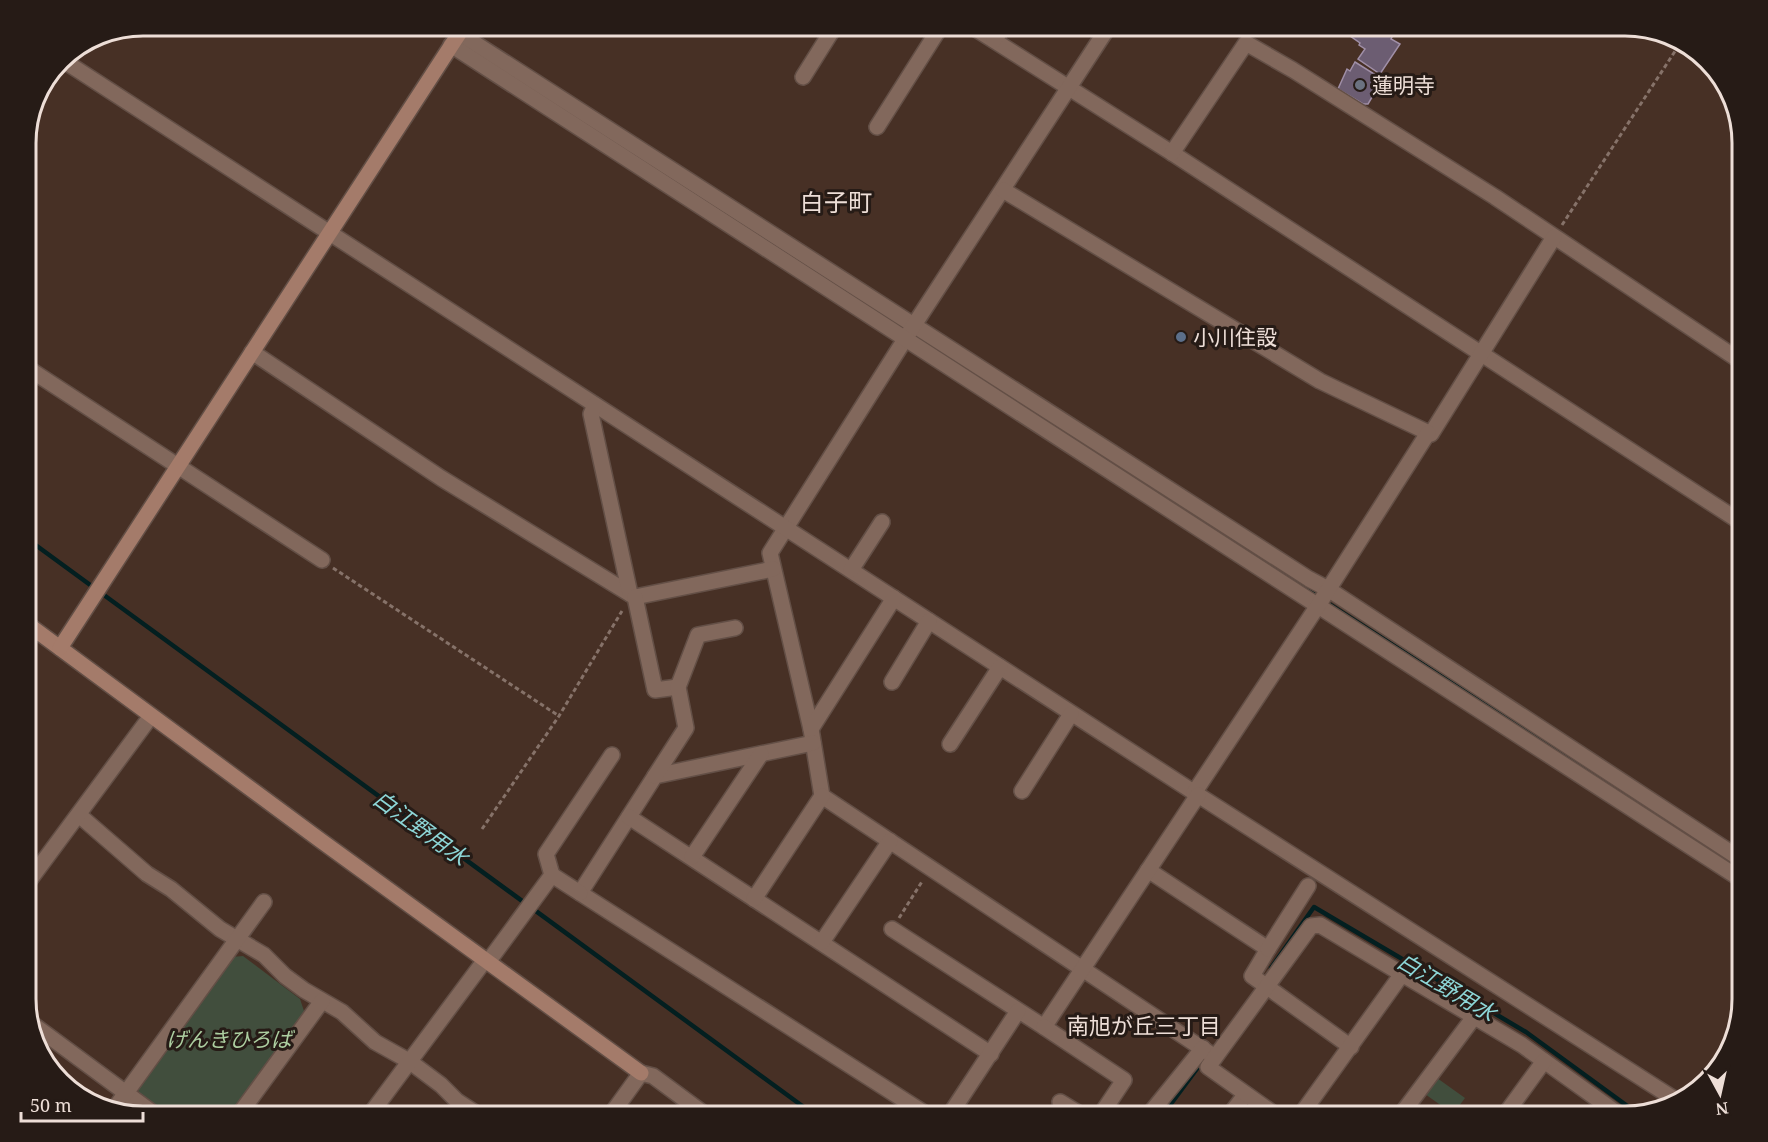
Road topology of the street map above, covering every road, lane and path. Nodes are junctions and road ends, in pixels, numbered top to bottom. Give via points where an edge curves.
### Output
1 (454, 36) edge
2 (460, 36) edge
3 (461, 36) edge
4 (829, 36) edge
5 (935, 36) edge
6 (987, 36) edge
7 (997, 36) edge
8 (1103, 36) edge
9 (994, 40) junction
10 (1677, 49) edge
11 (70, 65) edge
12 (803, 77) dead end
13 (1070, 87) junction
14 (877, 127) dead end
15 (1172, 153) junction
16 (1003, 190) junction
17 (328, 232) junction
18 (1554, 237) junction
19 (914, 325) junction
20 (905, 339) junction
21 (252, 352) junction
22 (1482, 354) junction
23 (1732, 355) edge
24 (36, 374) edge
25 (595, 405) junction
26 (1428, 433) junction
27 (179, 467) junction
28 (1732, 516) edge
29 (882, 522) dead end
30 (784, 527) junction
31 (322, 560) joint
32 (773, 569) junction
33 (851, 570) junction
34 (632, 596) junction
35 (1323, 597) junction
36 (894, 598) junction
37 (929, 621) junction
38 (735, 628) dead end
39 (36, 630) edge
40 (60, 648) junction
41 (1000, 667) junction
42 (892, 682) dead end
43 (678, 687) junction
44 (1071, 714) junction
45 (151, 716) junction
46 (559, 716) junction
47 (812, 736) junction
48 (950, 744) dead end
49 (761, 754) junction
50 (612, 755) dead end
51 (655, 776) junction
52 (1022, 791) dead end
53 (1196, 794) junction
54 (822, 796) junction
55 (79, 815) junction
56 (629, 817) junction
57 (482, 829) dead end
58 (890, 841) junction
59 (1732, 853) edge
60 (692, 857) junction
61 (931, 868) junction
62 (1148, 870) junction
63 (36, 872) edge
64 (1732, 873) edge
65 (552, 875) junction
66 (1308, 886) dead end
67 (580, 893) junction
68 (754, 898) junction
69 (264, 902) dead end
70 (892, 929) joint
71 (238, 938) junction
72 (822, 942) junction
73 (1268, 949) junction
74 (486, 961) junction
75 (1083, 969) junction
76 (1402, 974) junction
77 (1268, 987) junction
78 (322, 1001) junction
79 (1018, 1011) junction
80 (1474, 1017) junction
81 (1044, 1028) junction
82 (41, 1031) edge
83 (1351, 1047) junction
84 (1209, 1053) junction
85 (991, 1054) junction
86 (410, 1061) junction
87 (1544, 1061) junction
88 (641, 1073) junction
89 (126, 1093) junction
90 (1245, 1095) junction
91 (1670, 1096) edge
92 (1060, 1102) dead end
93 (119, 1103) edge
94 (144, 1106) edge
95 (245, 1106) edge
96 (376, 1106) edge
97 (465, 1106) edge
98 (616, 1106) edge
99 (694, 1106) edge
100 (913, 1106) edge
101 (956, 1106) edge
102 (1067, 1106) edge
103 (1107, 1106) edge
104 (1158, 1106) edge
105 (1237, 1106) edge
106 (1262, 1106) edge
107 (1307, 1106) edge
108 (1407, 1106) edge
109 (1511, 1106) edge
110 (1603, 1106) edge

1 - 17 street
2 - 20 street
3 - 19 street
4 - 12 street
5 - 14 street
6 - 9 street
7 - 9 street
8 - 13 street
9 - 13 street
10 - 18 path
11 - 17 street
13 - 15 street
13 - 16 street
15 - 18 street via 1246,44
15 - 22 street
16 - 19 street
16 - 26 street via 1320,381
17 - 21 street
17 - 25 street
18 - 22 street
18 - 23 street
19 - 20 street
19 - 35 street via 1309,579
20 - 30 street
20 - 35 street
21 - 27 street
21 - 34 street via 441,478
22 - 26 street via 1431,434
22 - 28 street
24 - 27 street
25 - 30 street
25 - 34 street via 591,414
26 - 35 street
27 - 31 street
27 - 40 street
29 - 33 street
30 - 32 street via 770,553
30 - 33 street
31 - 46 path
32 - 34 street
32 - 47 street
33 - 36 street
34 - 43 street via 655,690
34 - 46 path
35 - 53 street
35 - 59 street
35 - 64 street
36 - 37 street
36 - 47 street
37 - 41 street
37 - 42 street
38 - 43 street via 699,635
39 - 40 street
40 - 45 street
41 - 44 street
41 - 48 street
43 - 51 street via 687,728
44 - 52 street
44 - 53 street
45 - 55 street
45 - 74 street
46 - 57 path
47 - 49 street
47 - 54 street
49 - 51 street
49 - 60 street
50 - 65 street via 546,854
51 - 56 street
53 - 62 street
53 - 91 street
54 - 58 street
54 - 68 street
55 - 63 street
55 - 71 street via 147,874
56 - 60 street
56 - 67 street
58 - 61 street
58 - 72 street
60 - 68 street
61 - 70 path
61 - 75 street
62 - 73 street
62 - 75 street
65 - 67 street
65 - 74 street
66 - 73 street
67 - 100 street
68 - 72 street
69 - 71 street
70 - 79 street
71 - 78 street
71 - 89 street
72 - 85 street
73 - 77 street via 1252,976
74 - 86 street
74 - 88 street
75 - 81 street
75 - 84 street
76 - 77 street via 1320,926 1311,926
76 - 80 street
76 - 83 street
77 - 83 street
77 - 84 street
78 - 86 street via 342,1012 375,1042
78 - 95 street
79 - 81 street
79 - 85 street
80 - 87 street
80 - 108 street
81 - 103 street via 1124,1080
82 - 89 street
83 - 107 street
84 - 90 street via 1208,1067
84 - 104 street
85 - 101 street
86 - 96 street
86 - 97 street
87 - 109 street
87 - 110 street
88 - 98 street
88 - 99 street via 653,1076
89 - 93 street
89 - 94 street
90 - 105 street
90 - 106 street
92 - 102 street

